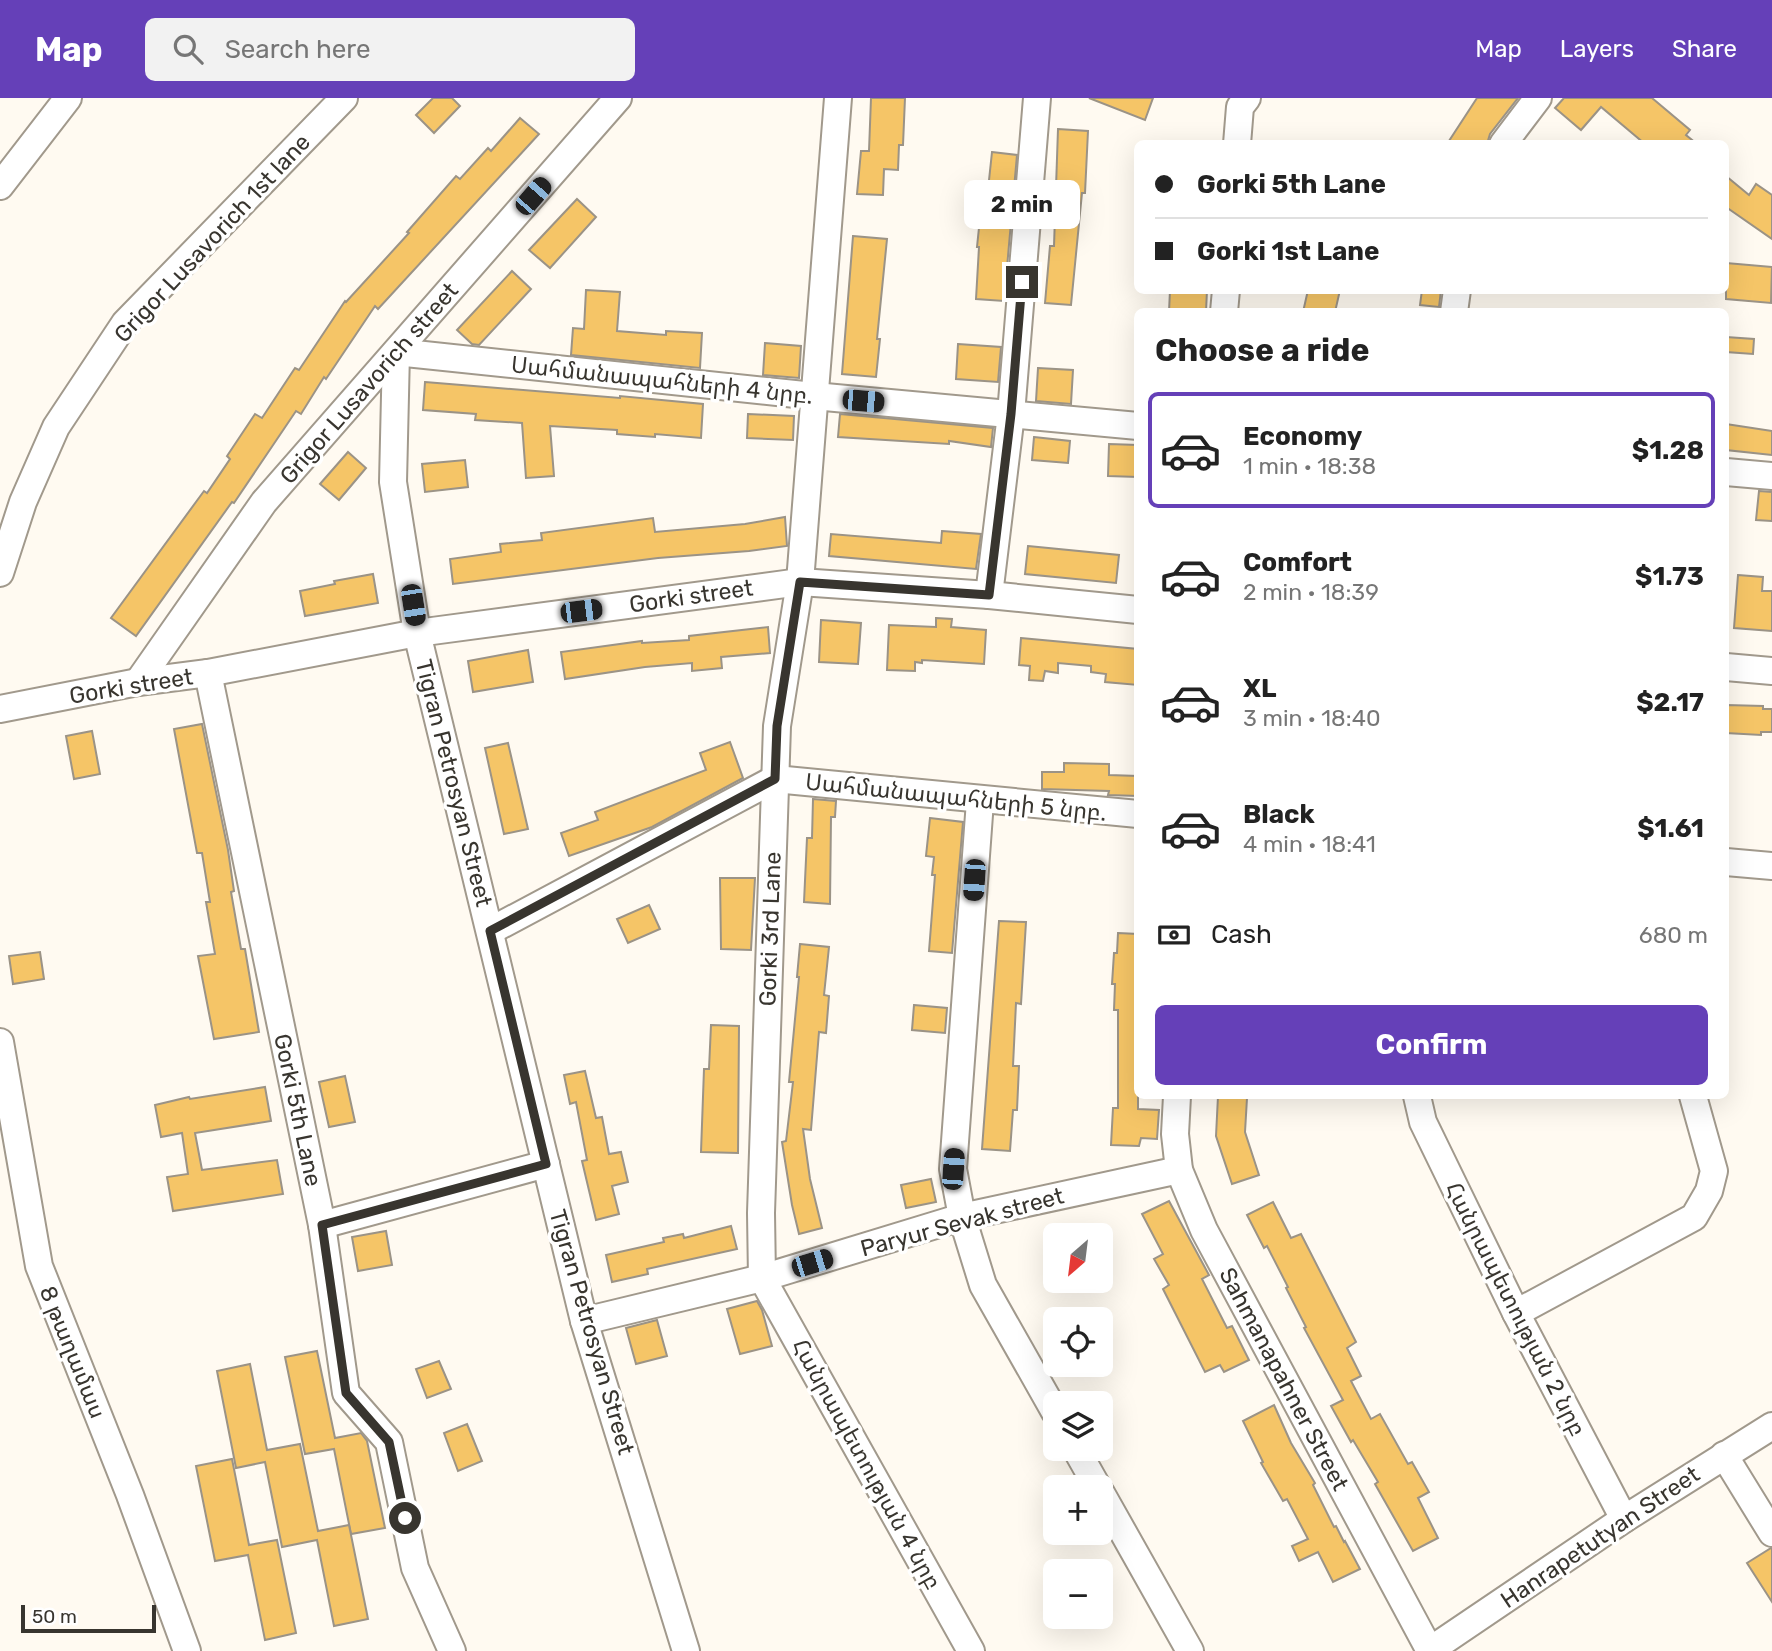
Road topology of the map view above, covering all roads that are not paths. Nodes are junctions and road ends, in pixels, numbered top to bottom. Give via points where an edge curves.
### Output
1 (68, 98) edge
2 (344, 98) edge
3 (618, 98) edge
4 (838, 98) edge
5 (1037, 98) edge
6 (1538, 98) edge
7 (1237, 100) edge
8 (1237, 140) edge
9 (1506, 140) edge
10 (0, 186) edge
11 (396, 352) junction
12 (814, 396) junction
13 (1011, 414) junction
14 (1134, 426) edge
15 (1729, 472) edge
16 (1772, 476) edge
17 (0, 573) edge
18 (800, 582) junction
19 (989, 595) junction
20 (1134, 610) edge
21 (417, 633) junction
22 (1729, 667) edge
23 (1772, 671) edge
24 (208, 673) junction
25 (138, 682) junction
26 (0, 709) edge
27 (775, 779) junction
28 (980, 801) junction
29 (1134, 814) edge
30 (1729, 862) edge
31 (1772, 866) edge
32 (490, 931) junction
33 (0, 1042) edge
34 (1177, 1099) edge
35 (1418, 1099) edge
36 (1694, 1099) edge
37 (546, 1164) junction
38 (1179, 1170) junction
39 (961, 1217) junction
40 (322, 1225) junction
41 (762, 1278) junction
42 (1516, 1313) junction
43 (584, 1321) junction
44 (1043, 1391) edge
45 (1772, 1426) edge
46 (1724, 1455) junction
47 (1113, 1515) edge
48 (1624, 1520) junction
49 (1772, 1533) edge
50 (187, 1651) edge
51 (452, 1651) edge
52 (687, 1651) edge
53 (971, 1651) edge
54 (1189, 1651) edge
55 (1429, 1651) edge

1 - 10 street
2 - 17 street, Grigor Lusavorich 1st lane via 125,323 56,427 23,502
3 - 11 street, Grigor Lusavorich street
4 - 12 street, Gorki 3rd Lane
5 - 13 street
6 - 9 street
7 - 8 street
11 - 12 street, Սահմանապահների 4 նրբ.
11 - 21 street, Tigran Petrosyan Street via 393,482
11 - 25 street, Grigor Lusavorich street via 264,502
12 - 13 street, Սահմանապահների 4 նրբ.
12 - 18 street, Gorki 3rd Lane
13 - 14 street, Սահմանապահների 4 նրբ.
13 - 19 street
15 - 16 street
18 - 19 street, Gorki street
18 - 21 street, Gorki street
18 - 27 street, Gorki 3rd Lane via 777,726
19 - 20 street, Gorki street
21 - 24 street, Gorki street
21 - 32 street, Tigran Petrosyan Street
22 - 23 street
24 - 25 street, Gorki street
24 - 40 street, Gorki 5th Lane
25 - 26 street, Gorki street
27 - 28 street, Սահմանապահների 5 նրբ.
27 - 32 street
27 - 41 street, Gorki 3rd Lane
28 - 29 street, Սահմանապահների 5 նրբ.
28 - 39 street via 953,1169
30 - 31 street
32 - 37 street, Tigran Petrosyan Street
33 - 50 street, 8 թաղամաս via 39,1266
34 - 38 street, Sahmanapahner Street
35 - 42 street, Հանրապետության 2 նրբ via 1423,1122
36 - 42 street via 1714,1171 1694,1217
37 - 40 street
37 - 43 street, Tigran Petrosyan Street
38 - 39 street, Paryur Sevak street
38 - 55 street, Sahmanapahner Street via 1204,1230
39 - 41 street, Paryur Sevak street
39 - 44 street via 984,1285
40 - 51 street, Gorki 5th Lane via 346,1393 389,1442 415,1568
41 - 43 street, Paryur Sevak street
41 - 53 street, Հանրապետության 4 նրբ
42 - 48 street, Հանրապետության 2 նրբ
43 - 52 street, Tigran Petrosyan Street
45 - 46 street, Hanrapetutyan Street
46 - 48 street, Hanrapetutyan Street
46 - 49 street
47 - 54 street
48 - 55 street, Hanrapetutyan Street

